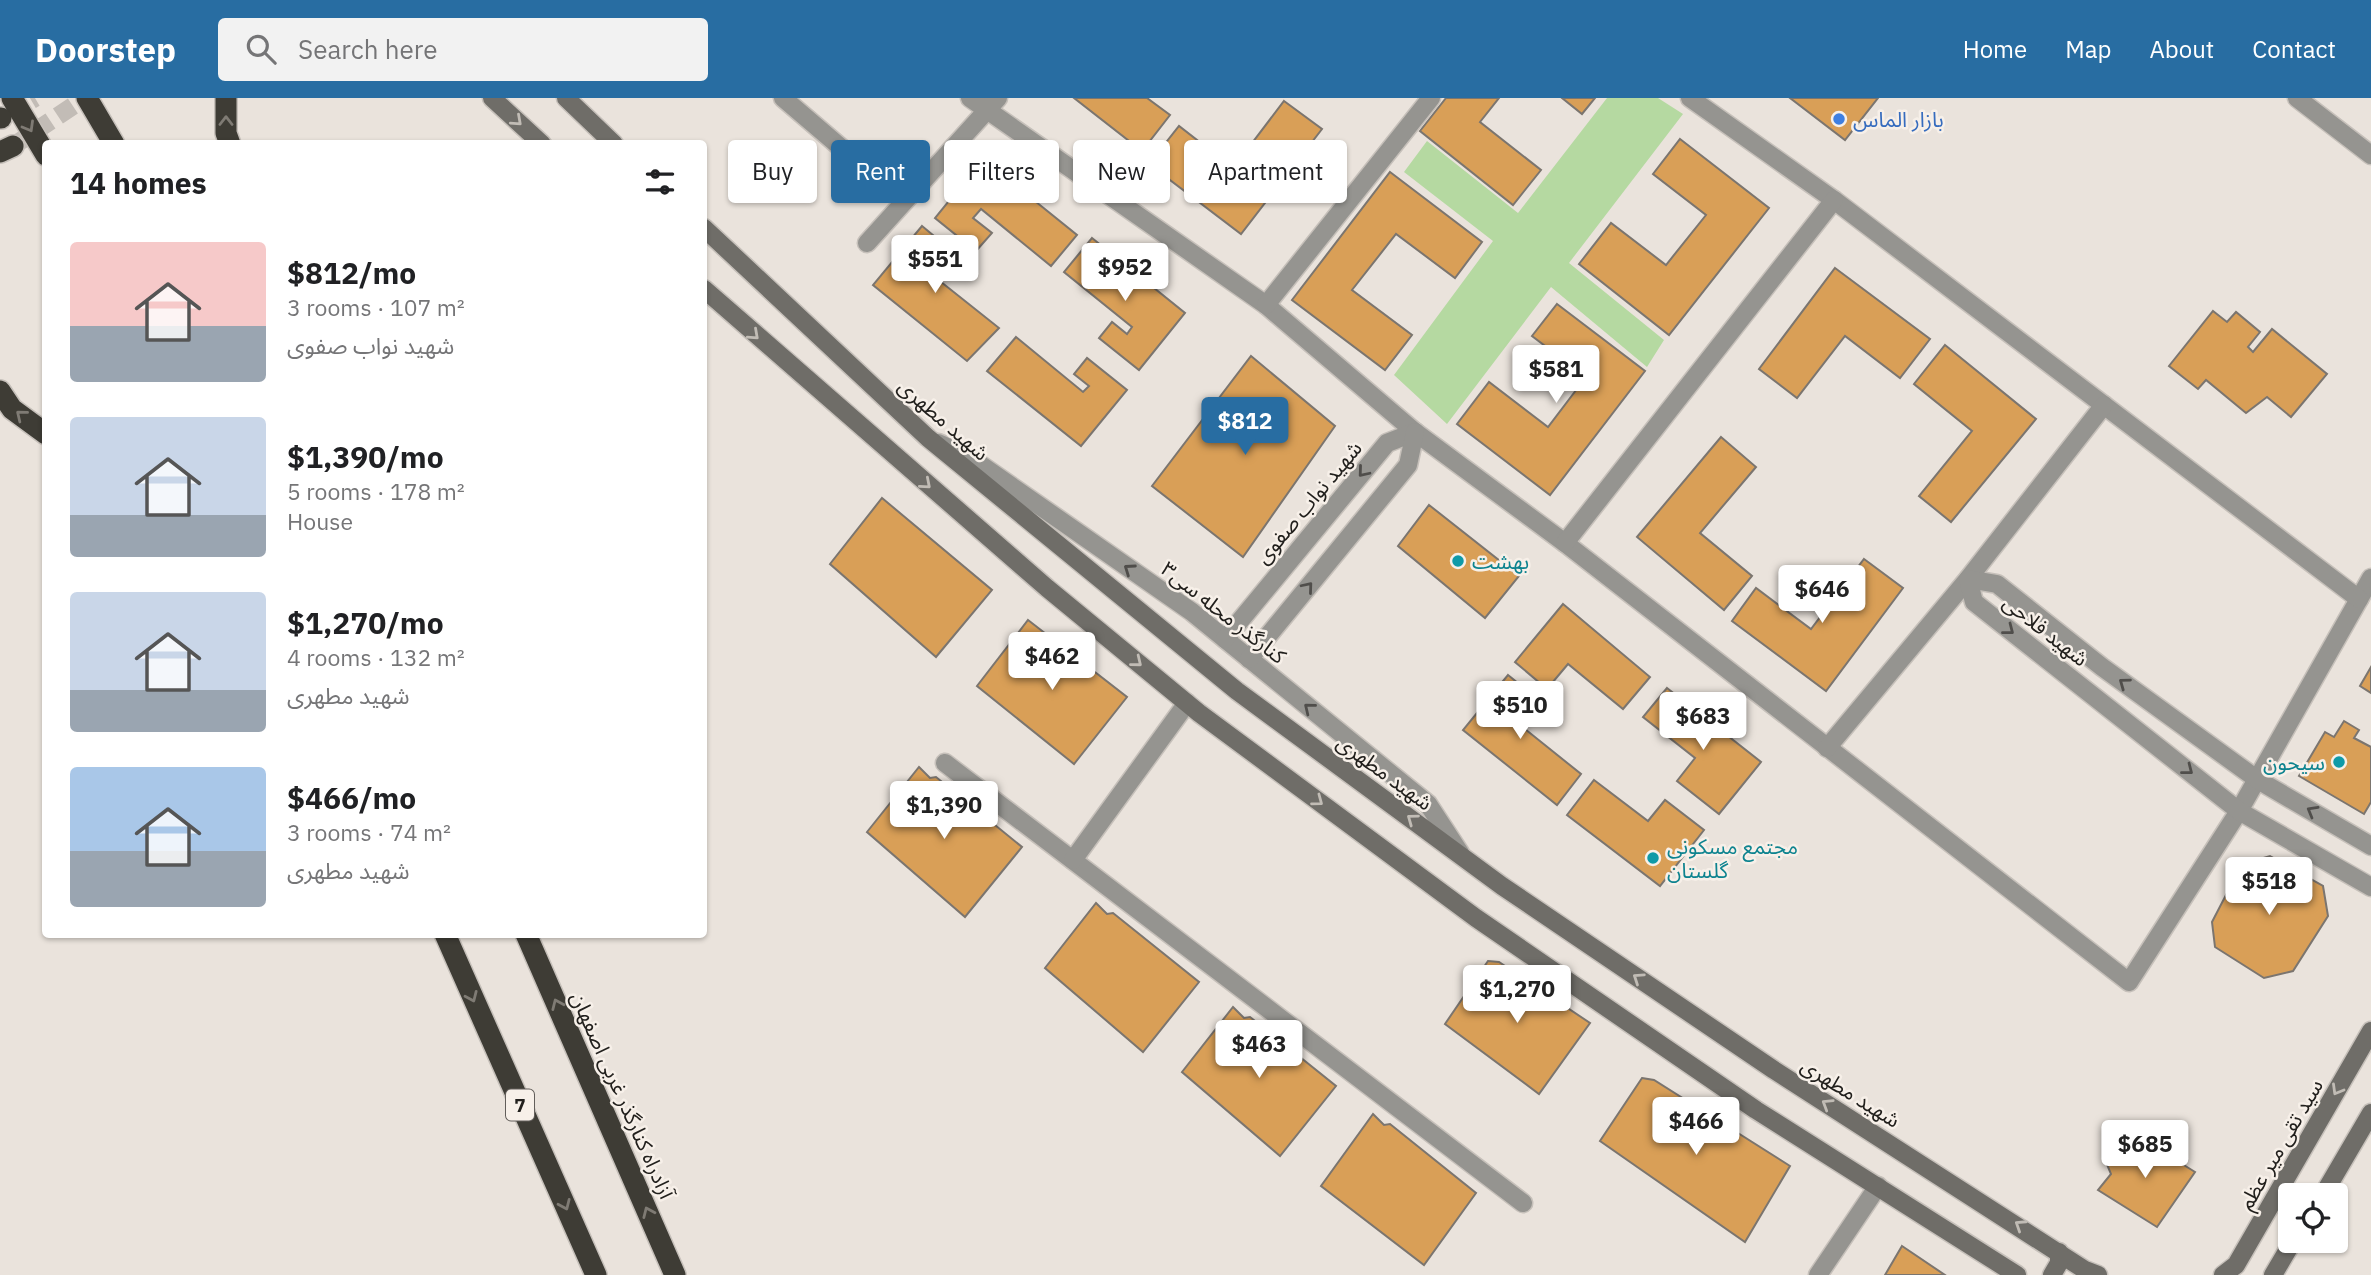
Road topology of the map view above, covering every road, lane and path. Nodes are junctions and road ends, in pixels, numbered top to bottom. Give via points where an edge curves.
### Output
1 (12, 98) edge
2 (88, 98) edge
3 (226, 98) edge
4 (492, 98) edge
5 (566, 98) edge
6 (783, 98) edge
7 (970, 98) edge
8 (1431, 98) edge
9 (1690, 98) edge
10 (2297, 98) edge
11 (804, 105) edge
12 (993, 105) edge
13 (112, 140) edge
14 (229, 140) edge
15 (538, 140) edge
16 (610, 140) edge
17 (836, 140) edge
18 (42, 149) edge
19 (2371, 156) edge
20 (1834, 200) junction
21 (707, 231) edge
22 (867, 243) dead end
23 (707, 292) edge
24 (1266, 305) junction
25 (0, 391) edge
26 (2104, 405) junction
27 (42, 431) edge
28 (1415, 432) junction
29 (928, 439) junction
30 (1565, 543) junction
31 (2371, 578) edge
32 (1968, 579) junction
33 (2359, 599) junction
34 (1254, 602) junction
35 (1276, 626) junction
36 (1224, 639) junction
37 (1249, 659) junction
38 (1187, 703) junction
39 (1827, 748) junction
40 (945, 763) dead end
41 (2258, 780) junction
42 (2239, 811) junction
43 (2371, 846) edge
44 (1462, 856) junction
45 (1073, 860) junction
46 (2371, 887) edge
47 (447, 938) edge
48 (528, 938) edge
49 (2371, 1031) edge
50 (2371, 1114) edge
51 (2330, 1183) edge
52 (1878, 1186) junction
53 (1523, 1203) dead end
54 (2059, 1252) junction
55 (2286, 1253) edge
56 (596, 1275) edge
57 (675, 1275) edge
58 (1818, 1275) edge
59 (2017, 1275) edge
60 (2052, 1275) edge
61 (2098, 1275) edge
62 (2223, 1275) edge
63 (2273, 1275) edge

1 -> 18 highway
2 - 13 highway
14 -> 3 highway
4 -> 15 main road
5 - 16 main road
6 - 11 street
7 - 12 street
8 - 24 street
9 - 20 street
10 - 19 street
11 - 17 street
12 - 22 street
12 - 24 street
20 - 26 street
20 - 30 street
21 - 29 main road, شهید مطهری
23 -> 38 main road via 1047,588
24 - 28 street
27 -> 25 highway via 12,409
26 - 32 street
26 - 33 street
28 - 30 street
28 -> 34 street, شهید نواب صفوی via 1387,443
35 -> 28 street via 1408,465
36 -> 29 street, کنارگذر محله سی۳ via 968,456
44 -> 29 main road, شهید مطهری via 1237,691
30 - 39 street
31 - 33 street
32 - 39 street
41 -> 32 street, شهید فلاحی via 2102,667 1997,583
32 -> 42 street, شهید فلاحی via 1974,602
33 - 41 street
34 - 35 street via 1254,619 1261,627
34 - 36 street, شهید نواب صفوی
35 - 37 street
36 - 37 street, کنارگذر محله سی۳
44 -> 37 street, کنارگذر محله سی۳ via 1428,804
38 - 45 street
38 -> 52 main road via 1476,918 1756,1110
39 - 42 street via 2129,982
40 - 45 street
41 - 42 street
43 -> 41 street, شهید فلاحی
42 - 46 street, شهید فلاحی
54 -> 44 main road, شهید مطهری via 1774,1070
45 - 53 street
47 -> 56 highway, 7
57 -> 48 highway, آزادراه کنارگذر غربی اصفهان
49 -> 62 main road, سید تقی میر عظم via 2236,1265
50 - 51 main road
52 - 58 street
52 - 59 main road
54 - 60 main road
54 - 61 main road, شهید مطهری
55 - 63 main road

